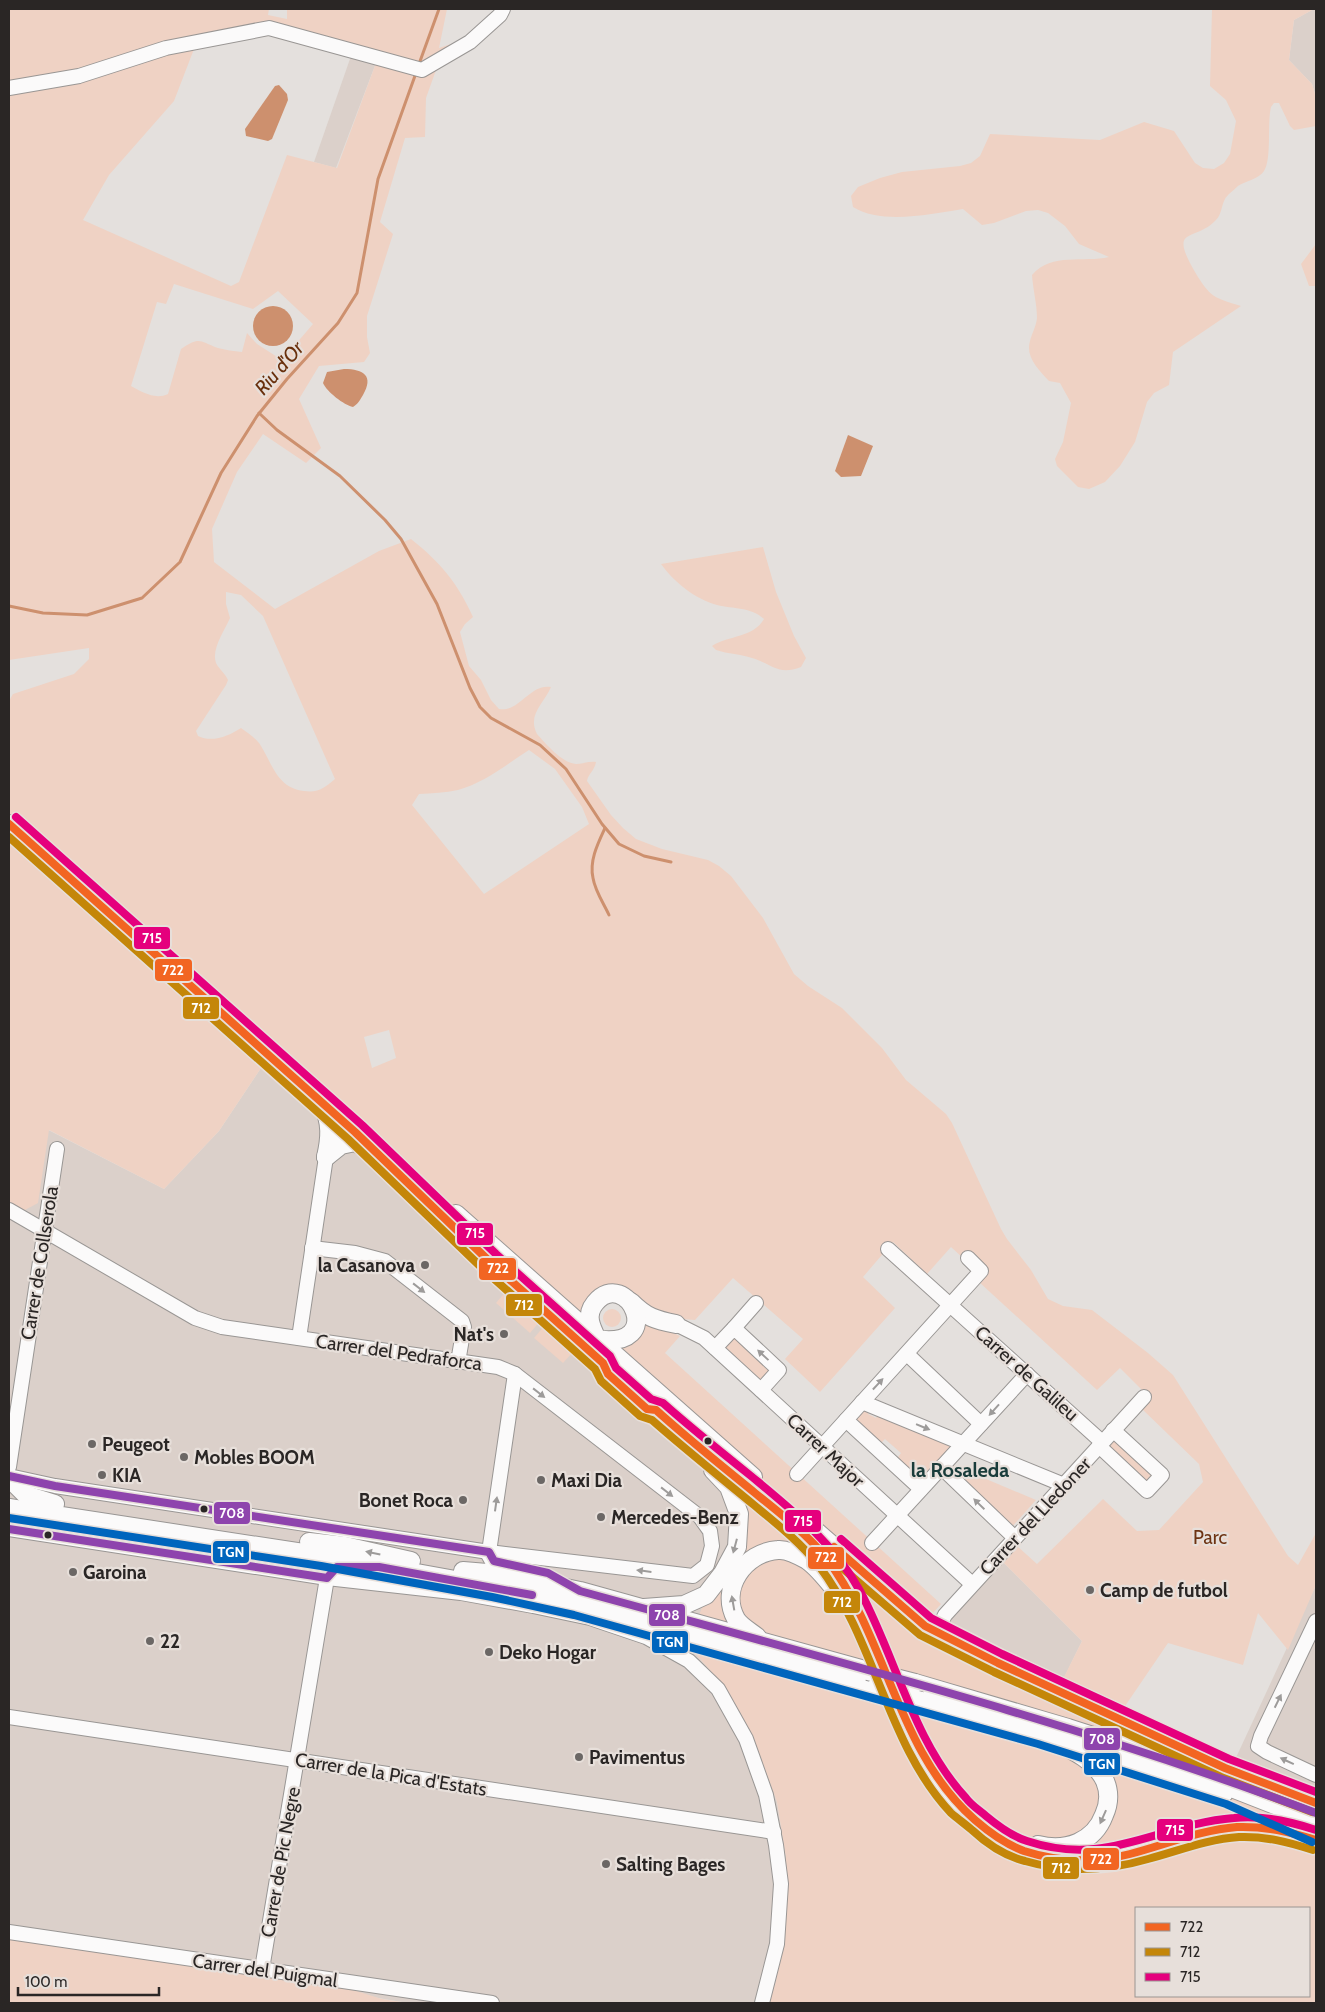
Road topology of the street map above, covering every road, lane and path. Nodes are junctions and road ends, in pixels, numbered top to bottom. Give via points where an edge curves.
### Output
1 (503, 9) edge
2 (9, 88) edge
3 (9, 824) edge
4 (319, 1099) junction
5 (355, 1132) junction
6 (57, 1148) dead end
7 (374, 1152) junction
8 (326, 1157) junction
9 (9, 1210) edge
10 (44, 1231) junction
11 (312, 1248) junction
12 (888, 1249) dead end
13 (968, 1258) dead end
14 (512, 1281) junction
15 (539, 1286) junction
16 (600, 1298) junction
17 (630, 1302) junction
18 (756, 1303) dead end
19 (948, 1308) junction
20 (676, 1324) junction
21 (734, 1328) junction
22 (629, 1334) junction
23 (299, 1338) junction
24 (597, 1340) junction
25 (715, 1348) junction
26 (907, 1354) junction
27 (458, 1362) junction
28 (515, 1374) junction
29 (1024, 1377) junction
30 (761, 1390) junction
31 (661, 1394) junction
32 (1144, 1397) dead end
33 (862, 1402) junction
34 (666, 1419) junction
35 (846, 1420) junction
36 (981, 1424) junction
37 (1114, 1430) junction
38 (963, 1443) junction
39 (822, 1446) junction
40 (1099, 1446) junction
41 (941, 1468) junction
42 (797, 1474) dead end
43 (9, 1482) edge
44 (1064, 1485) junction
45 (921, 1489) junction
46 (9, 1504) edge
47 (9, 1508) edge
48 (897, 1515) junction
49 (72, 1518) junction
50 (9, 1529) edge
51 (242, 1534) junction
52 (824, 1538) junction
53 (1014, 1538) junction
54 (872, 1543) dead end
55 (489, 1552) junction
56 (323, 1556) junction
57 (379, 1567) junction
58 (455, 1570) junction
59 (327, 1578) junction
60 (972, 1584) junction
61 (580, 1591) junction
62 (644, 1608) junction
63 (1316, 1621) edge
64 (923, 1624) junction
65 (761, 1640) junction
66 (872, 1641) junction
67 (1311, 1647) edge
68 (871, 1679) junction
69 (918, 1692) junction
70 (9, 1717) edge
71 (1041, 1734) junction
72 (297, 1760) junction
73 (1316, 1775) edge
74 (1316, 1803) edge
75 (1316, 1813) edge
76 (1316, 1821) edge
77 (774, 1832) junction
78 (1316, 1834) edge
79 (1316, 1840) edge
80 (9, 1932) edge
81 (262, 1969) junction
82 (492, 2003) edge
83 (762, 2003) edge

1 - 2 street via 470,42 418,69 269,28 166,48 79,76
3 - 4 main road
4 - 5 main road
4 - 8 main road via 329,1125
5 - 7 main road
5 - 15 main road via 372,1140 397,1160
6 - 10 street, Carrer de Collserola
7 - 8 main road via 355,1142 341,1145
7 - 14 main road
8 - 11 street
9 - 10 street, Carrer del Pedraforca
10 - 23 street, Carrer del Pedraforca via 195,1318 222,1327
10 - 43 street, Carrer de Collserola
11 - 23 street
11 -> 27 street via 355,1253 385,1261 462,1321 464,1327
12 - 19 street, Carrer de Galileu
13 - 19 street via 981,1271
14 - 24 main road via 582,1333
14 - 34 main road
15 - 16 main road via 578,1304
15 - 24 main road
16 - 17 main road via 616,1294
16 - 24 main road via 593,1305 589,1319
17 - 20 main road via 644,1315
17 - 22 main road via 637,1319
18 - 21 street
19 - 26 street
19 - 29 street, Carrer de Galileu
20 - 22 main road
20 - 25 street, Carrer Major via 704,1338
21 - 25 street
30 -> 21 street via 779,1370
22 - 24 main road via 615,1341
22 - 31 main road via 626,1348 631,1359
23 - 27 street, Carrer del Pedraforca
24 - 31 main road
24 - 34 main road via 601,1351 641,1388
25 - 30 street, Carrer Major
33 -> 26 street
26 - 36 street
27 - 28 street, Carrer del Pedraforca via 498,1367
55 -> 28 street
28 -> 55 street, Carrer del Pedraforca via 700,1517 710,1530 712,1546 707,1565 693,1576
29 -> 36 street
29 - 40 street, Carrer de Galileu
30 - 39 street, Carrer Major
31 - 52 main road
32 - 37 street, Carrer del Lledoner
33 - 35 street
33 -> 38 street
34 -> 62 main road via 729,1487 739,1514 737,1547 706,1595 684,1605
34 - 66 main road via 801,1531 828,1560 846,1586
35 - 39 street
35 - 45 street
36 - 38 street
37 - 40 street, Carrer del Lledoner
37 - 40 street, Carrer de Galileu via 1162,1475 1147,1490
38 - 41 street
38 - 44 street
39 - 42 street
39 - 48 street, Carrer Major
40 - 44 street, Carrer del Lledoner
41 - 45 street
53 -> 41 street
43 - 51 main road via 26,1495 55,1504
43 - 55 street via 55,1486
44 - 53 street, Carrer del Lledoner
45 - 48 street
46 - 49 main road via 56,1511
47 - 49 main road
48 - 54 street
48 - 60 street, Carrer Major
49 - 56 main road
50 - 59 street
51 - 56 main road via 319,1549
58 -> 51 main road via 345,1546
52 - 64 main road
71 -> 52 main road via 1090,1761 1105,1781 1110,1802 1102,1820 1096,1831 1074,1844 1048,1847 1014,1836 976,1812 949,1782 931,1753 875,1623
53 - 60 street, Carrer del Lledoner
55 - 61 main road via 494,1561 548,1573
56 - 57 main road
56 - 59 main road
57 - 59 main road via 337,1567
57 - 68 main road via 576,1605
58 - 61 main road via 500,1574
58 - 68 main road via 579,1597
59 - 72 street, Carrer de Pic Negre
59 - 77 street via 461,1593 590,1618 646,1637 690,1660 718,1690 746,1739 766,1795
60 - 64 street, Carrer del Lledoner via 944,1615 941,1623
61 - 62 main road
62 - 65 main road
63 - 67 street
64 - 74 main road via 998,1663 1181,1748
65 -> 66 main road via 737,1620 730,1599 733,1581 748,1562 762,1554 780,1550 808,1561 847,1602
65 - 68 main road
66 - 79 main road via 937,1780 971,1820 1006,1843 1044,1856 1080,1860 1128,1855 1200,1833 1249,1826 1282,1829
73 -> 67 street via 1258,1746
68 - 69 main road, bridge
69 - 71 main road
69 - 75 main road via 1078,1731 1250,1787
69 - 76 main road via 1143,1757
70 - 72 street, Carrer de la Pica d'Estats
71 - 78 main road via 1230,1795
72 - 77 street, Carrer de la Pica d'Estats
72 - 81 street, Carrer de Pic Negre
77 - 83 street via 781,1884 779,1920 777,1944
80 - 81 street, Carrer del Puigmal
81 - 82 street, Carrer del Puigmal

